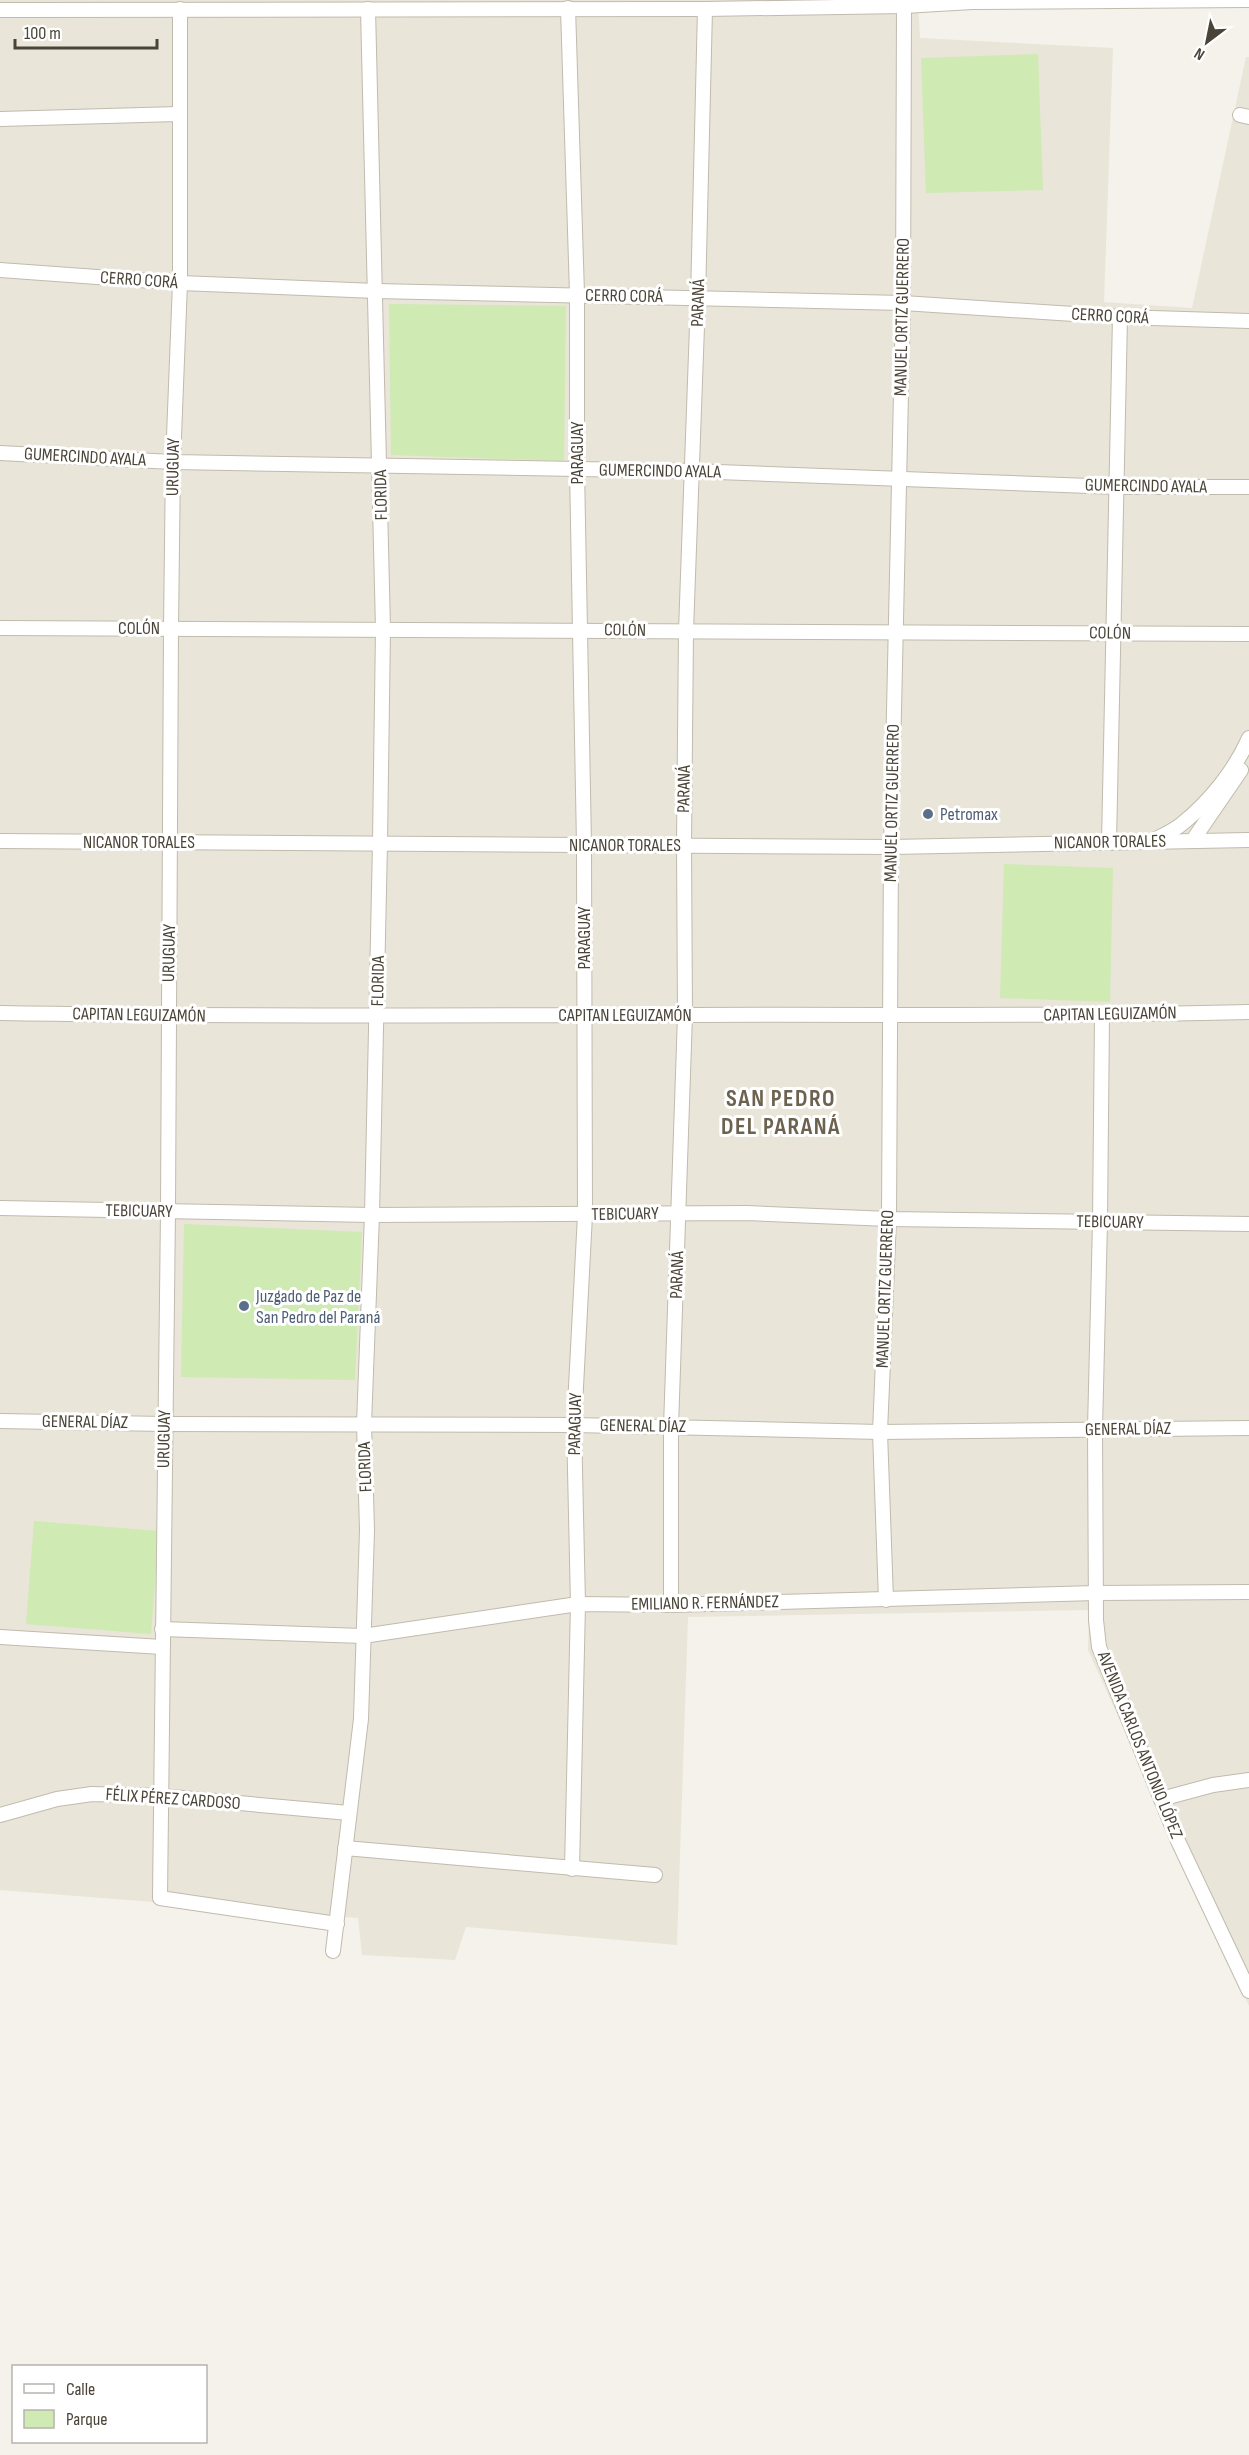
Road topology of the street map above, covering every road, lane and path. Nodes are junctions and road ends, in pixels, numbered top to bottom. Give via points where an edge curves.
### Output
1 (1249, 0) edge
2 (904, 6) junction
3 (568, 8) junction
4 (180, 9) junction
5 (368, 9) junction
6 (705, 9) junction
7 (0, 10) edge
8 (178, 114) junction
9 (0, 119) edge
10 (0, 270) edge
11 (180, 283) junction
12 (376, 291) junction
13 (578, 294) junction
14 (698, 297) junction
15 (903, 303) junction
16 (1120, 317) junction
17 (1249, 321) edge
18 (0, 453) edge
19 (173, 462) junction
20 (381, 466) junction
21 (577, 469) junction
22 (692, 471) junction
23 (898, 478) junction
24 (1117, 487) junction
25 (1249, 487) edge
26 (0, 628) edge
27 (171, 628) junction
28 (383, 629) junction
29 (579, 629) junction
30 (895, 631) junction
31 (686, 632) junction
32 (1113, 633) junction
33 (1249, 634) edge
34 (1249, 738) edge
35 (1249, 757) edge
36 (1193, 840) junction
37 (1249, 840) edge
38 (0, 841) edge
39 (171, 842) junction
40 (1150, 842) junction
41 (380, 843) junction
42 (1109, 843) junction
43 (584, 845) junction
44 (684, 845) junction
45 (891, 847) junction
46 (1249, 1012) edge
47 (0, 1013) edge
48 (890, 1014) junction
49 (583, 1015) junction
50 (685, 1015) junction
51 (169, 1016) junction
52 (1102, 1016) junction
53 (377, 1017) junction
54 (0, 1208) edge
55 (168, 1211) junction
56 (680, 1213) junction
57 (372, 1215) junction
58 (585, 1215) junction
59 (889, 1219) junction
60 (1100, 1222) junction
61 (1249, 1224) edge
62 (0, 1421) edge
63 (164, 1424) junction
64 (364, 1424) junction
65 (574, 1425) junction
66 (671, 1427) junction
67 (1249, 1428) edge
68 (1095, 1429) junction
69 (880, 1432) junction
70 (1249, 1592) edge
71 (1096, 1593) junction
72 (886, 1600) junction
73 (578, 1604) junction
74 (671, 1605) junction
75 (162, 1629) junction
76 (363, 1636) junction
77 (0, 1637) edge
78 (162, 1647) junction
79 (1249, 1780) edge
80 (161, 1796) junction
81 (1161, 1799) junction
82 (349, 1813) junction
83 (0, 1815) edge
84 (345, 1848) junction
85 (572, 1869) junction
86 (655, 1875) dead end
87 (337, 1924) junction
88 (333, 1952) dead end
89 (1249, 1991) edge

1 - 2 street
2 - 6 street
2 - 15 street, MANUEL ORTIZ GUERRERO
3 - 5 street
3 - 6 street
3 - 13 street, PARAGUAY
4 - 5 street
4 - 7 street
4 - 8 street, URUGUAY
5 - 12 street, FLORIDA
6 - 14 street, PARANÁ
8 - 9 street
8 - 11 street, URUGUAY
10 - 11 street, CERRO CORÁ
11 - 12 street, CERRO CORÁ
11 - 19 street, URUGUAY
12 - 13 street, CERRO CORÁ
12 - 20 street, FLORIDA
13 - 14 street, CERRO CORÁ
13 - 21 street, PARAGUAY
14 - 15 street, CERRO CORÁ
14 - 22 street, PARANÁ
15 - 16 street, CERRO CORÁ
15 - 23 street, MANUEL ORTIZ GUERRERO
16 - 17 street, CERRO CORÁ
16 - 24 street
18 - 19 street, GUMERCINDO AYALA
19 - 20 street, GUMERCINDO AYALA
19 - 27 street, URUGUAY
20 - 21 street, GUMERCINDO AYALA
20 - 28 street, FLORIDA
21 - 22 street, GUMERCINDO AYALA
21 - 29 street, PARAGUAY
22 - 23 street, GUMERCINDO AYALA
22 - 31 street, PARANÁ
23 - 24 street, GUMERCINDO AYALA
23 - 30 street, MANUEL ORTIZ GUERRERO
24 - 25 street, GUMERCINDO AYALA
24 - 32 street
26 - 27 street, COLÓN
27 - 28 street, COLÓN
27 - 39 street, URUGUAY
28 - 29 street, COLÓN
28 - 41 street, FLORIDA
29 - 31 street, COLÓN
29 - 43 street, PARAGUAY
30 - 31 street, COLÓN
30 - 32 street, COLÓN
30 - 45 street, MANUEL ORTIZ GUERRERO
31 - 44 street, PARANÁ
32 - 33 street, COLÓN
32 - 42 street
34 - 40 street via 1206,802 1182,825
35 - 36 street
36 - 37 street, NICANOR TORALES
36 - 40 street, NICANOR TORALES
38 - 39 street, NICANOR TORALES
39 - 41 street, NICANOR TORALES
39 - 51 street, URUGUAY
40 - 42 street, NICANOR TORALES
41 - 43 street, NICANOR TORALES
41 - 53 street, FLORIDA
42 - 45 street, NICANOR TORALES
43 - 44 street, NICANOR TORALES
43 - 49 street, PARAGUAY
44 - 45 street, NICANOR TORALES
44 - 50 street, PARANÁ
45 - 48 street, MANUEL ORTIZ GUERRERO
46 - 52 street, CAPITAN LEGUIZAMÓN
47 - 51 street, CAPITAN LEGUIZAMÓN
48 - 50 street, CAPITAN LEGUIZAMÓN
48 - 52 street, CAPITAN LEGUIZAMÓN
48 - 59 street, MANUEL ORTIZ GUERRERO
49 - 50 street, CAPITAN LEGUIZAMÓN
49 - 53 street, CAPITAN LEGUIZAMÓN
49 - 58 street, PARAGUAY
50 - 56 street, PARANÁ
51 - 53 street, CAPITAN LEGUIZAMÓN
51 - 55 street, URUGUAY
52 - 60 street, AVENIDA CARLOS ANTONIO LÓPEZ
53 - 57 street, FLORIDA
54 - 55 street, TEBICUARY
55 - 57 street, TEBICUARY
55 - 63 street, URUGUAY
56 - 58 street, TEBICUARY
56 - 59 street, TEBICUARY
56 - 66 street, PARANÁ
57 - 58 street, TEBICUARY
57 - 64 street, FLORIDA
58 - 65 street, PARAGUAY
59 - 60 street, TEBICUARY
59 - 69 street, MANUEL ORTIZ GUERRERO
60 - 61 street, TEBICUARY
60 - 68 street, AVENIDA CARLOS ANTONIO LÓPEZ
62 - 63 street, GENERAL DÍAZ
63 - 64 street, GENERAL DÍAZ
63 - 75 street, URUGUAY
64 - 65 street, GENERAL DÍAZ
64 - 76 street, FLORIDA via 367,1530
65 - 66 street, GENERAL DÍAZ
65 - 73 street, PARAGUAY
66 - 69 street, GENERAL DÍAZ
66 - 74 street, PARANÁ
67 - 68 street, GENERAL DÍAZ
68 - 69 street, GENERAL DÍAZ
68 - 71 street, AVENIDA CARLOS ANTONIO LÓPEZ
69 - 72 street, MANUEL ORTIZ GUERRERO
70 - 71 street, EMILIANO R. FERNÁNDEZ
71 - 72 street, EMILIANO R. FERNÁNDEZ
71 - 81 street, AVENIDA CARLOS ANTONIO LÓPEZ via 1099,1647
72 - 74 street, EMILIANO R. FERNÁNDEZ
73 - 74 street, EMILIANO R. FERNÁNDEZ
73 - 76 street, EMILIANO R. FERNÁNDEZ
73 - 85 street, PARAGUAY
75 - 76 street, EMILIANO R. FERNÁNDEZ
75 - 78 street, URUGUAY
76 - 82 street, FLORIDA via 361,1719
77 - 78 street
78 - 80 street, URUGUAY
79 - 81 street
80 - 82 street, FÉLIX PÉREZ CARDOSO
80 - 83 street, FÉLIX PÉREZ CARDOSO via 92,1794
80 - 87 street, URUGUAY via 160,1898
81 - 89 street, AVENIDA CARLOS ANTONIO LÓPEZ
82 - 84 street, FLORIDA
84 - 85 street
84 - 87 street, FLORIDA
85 - 86 street
87 - 88 street, FLORIDA

